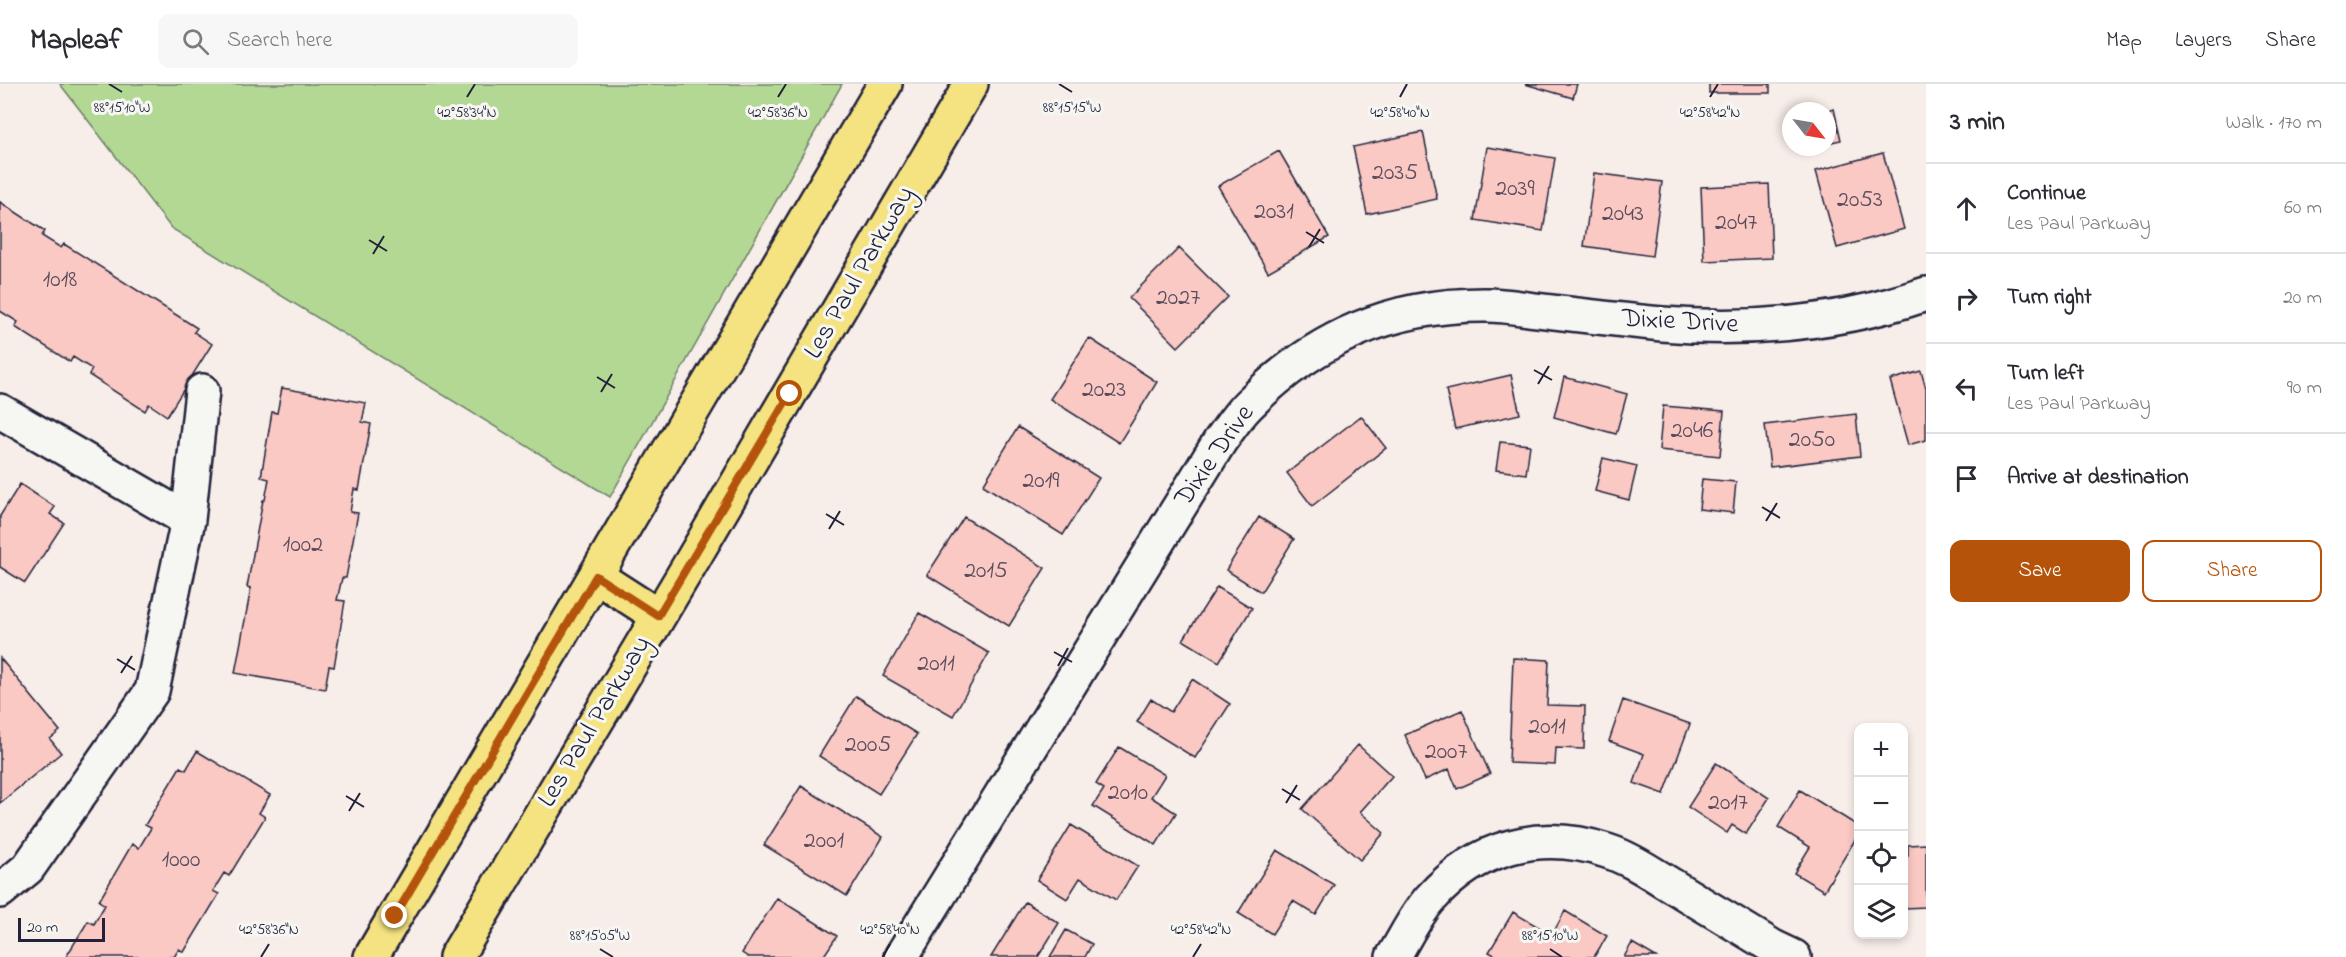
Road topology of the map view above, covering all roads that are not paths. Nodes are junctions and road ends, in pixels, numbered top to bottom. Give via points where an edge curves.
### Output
1 (885, 84) edge
2 (971, 84) edge
3 (1926, 294) edge
4 (202, 391) dead end
5 (0, 411) edge
6 (189, 520) junction
7 (596, 576) junction
8 (658, 616) junction
9 (0, 891) edge
10 (371, 957) edge
11 (456, 957) edge
12 (901, 957) edge
13 (1393, 957) edge
14 (1794, 957) edge

1 - 7 main road
2 - 8 main road, Les Paul Parkway
3 - 12 street, Dixie Drive via 1891,306 1830,318 1726,327 1488,305 1432,308 1381,320 1328,342 1247,406 1220,441
4 - 6 street
5 - 6 street
6 - 9 street via 152,691 28,868
7 - 8 main road
7 - 10 main road
8 - 11 main road, Les Paul Parkway
13 - 14 street via 1428,901 1452,877 1486,855 1544,841 1585,844 1630,860

